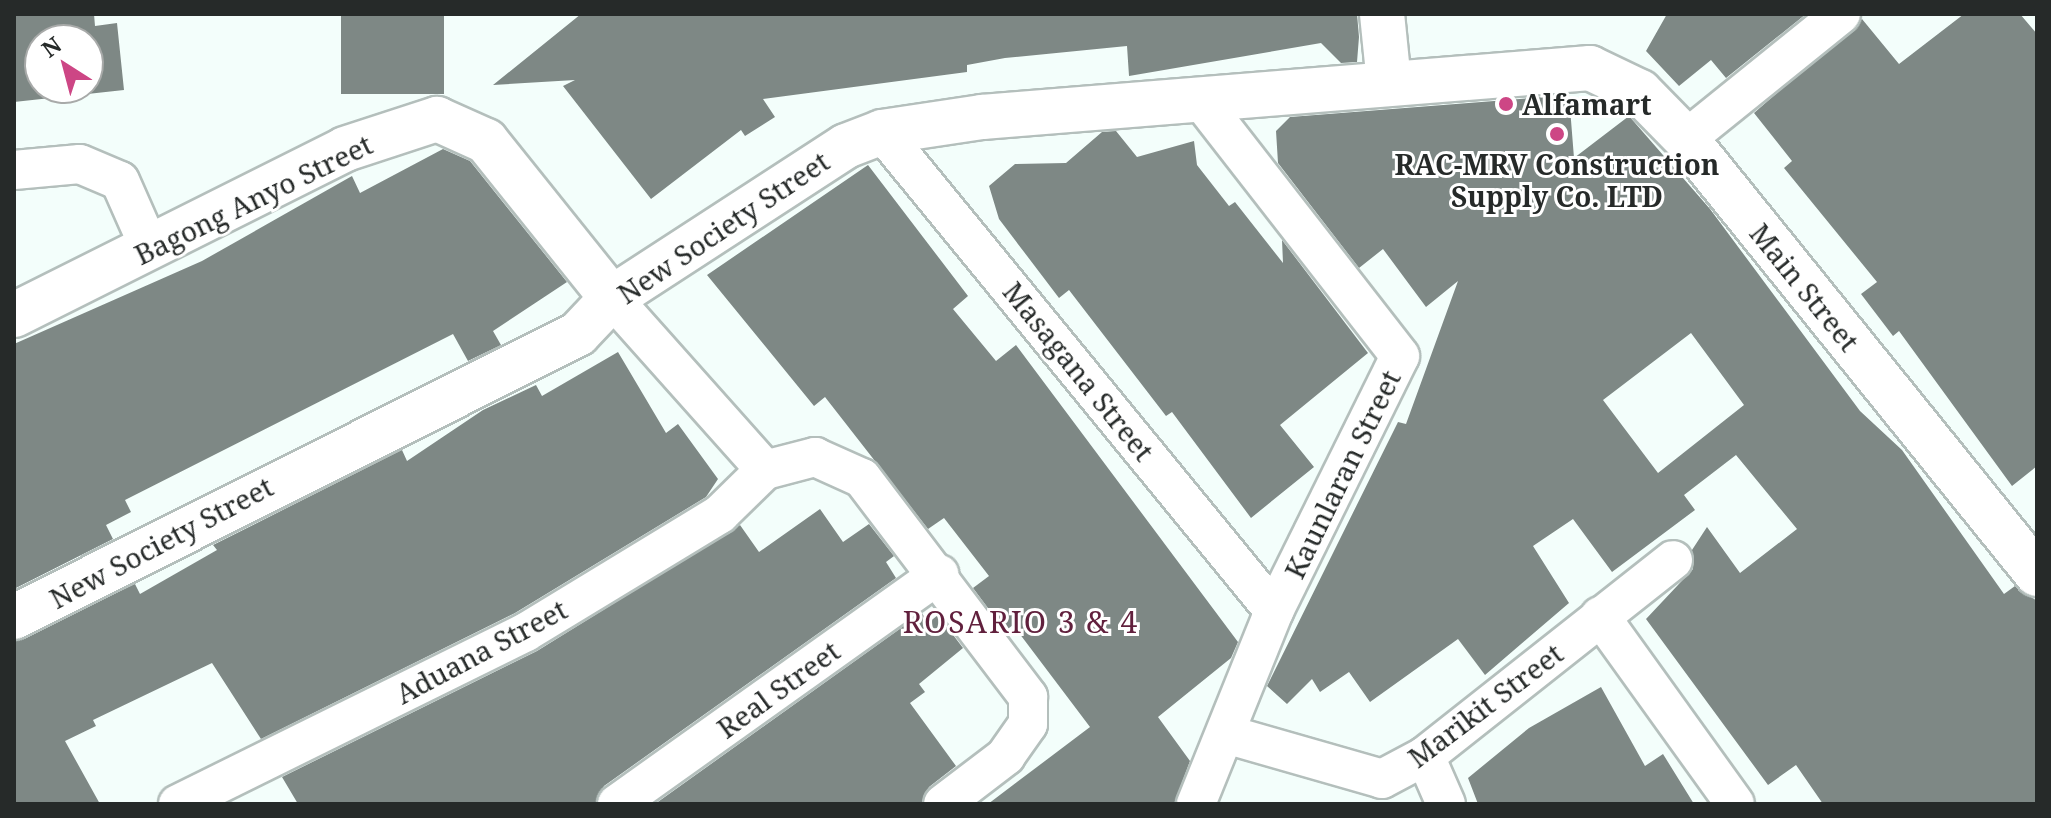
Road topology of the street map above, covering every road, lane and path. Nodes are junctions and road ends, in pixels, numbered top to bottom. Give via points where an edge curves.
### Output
1 (1382, 14) edge
2 (1841, 14) edge
3 (1389, 83) junction
4 (1200, 99) junction
5 (882, 132) junction
6 (1686, 139) junction
7 (14, 170) edge
8 (150, 249) junction
9 (612, 298) junction
10 (14, 315) edge
11 (765, 470) junction
12 (1673, 560) dead end
13 (939, 574) junction
14 (2037, 574) edge
15 (1274, 611) junction
16 (1600, 616) junction
17 (14, 617) edge
18 (1229, 735) junction
19 (1425, 756) junction
20 (178, 804) edge
21 (617, 804) edge
22 (943, 804) edge
23 (1196, 804) edge
24 (1446, 804) edge
25 (1735, 804) edge

1 - 3 street
2 - 6 street
3 - 4 street, New Society Street
3 - 6 street, Main Street via 1590,68 1640,92
4 - 5 street, New Society Street
4 - 15 street, Kaunlaran Street via 1400,356
5 - 9 street, New Society Street via 846,146
5 - 15 street, Masagana Street
6 - 14 street, Main Street
7 - 8 street via 80,164 120,181
8 - 9 street, Bagong Anyo Street via 345,149 437,119 486,141
8 - 10 street, Bagong Anyo Street
9 - 11 street
9 - 17 street, New Society Street via 578,334 365,435
11 - 13 street via 815,457 862,478
11 - 20 street, Aduana Street via 720,514 526,632
12 - 16 street, Marikit Street
13 - 21 street, Real Street
13 - 22 street via 1028,697 1028,724 1006,756
15 - 18 street, Kaunlaran Street
16 - 19 street, Marikit Street
16 - 25 street
18 - 19 street, Marikit Street via 1382,779
18 - 23 street, Kaunlaran Street
19 - 24 street

